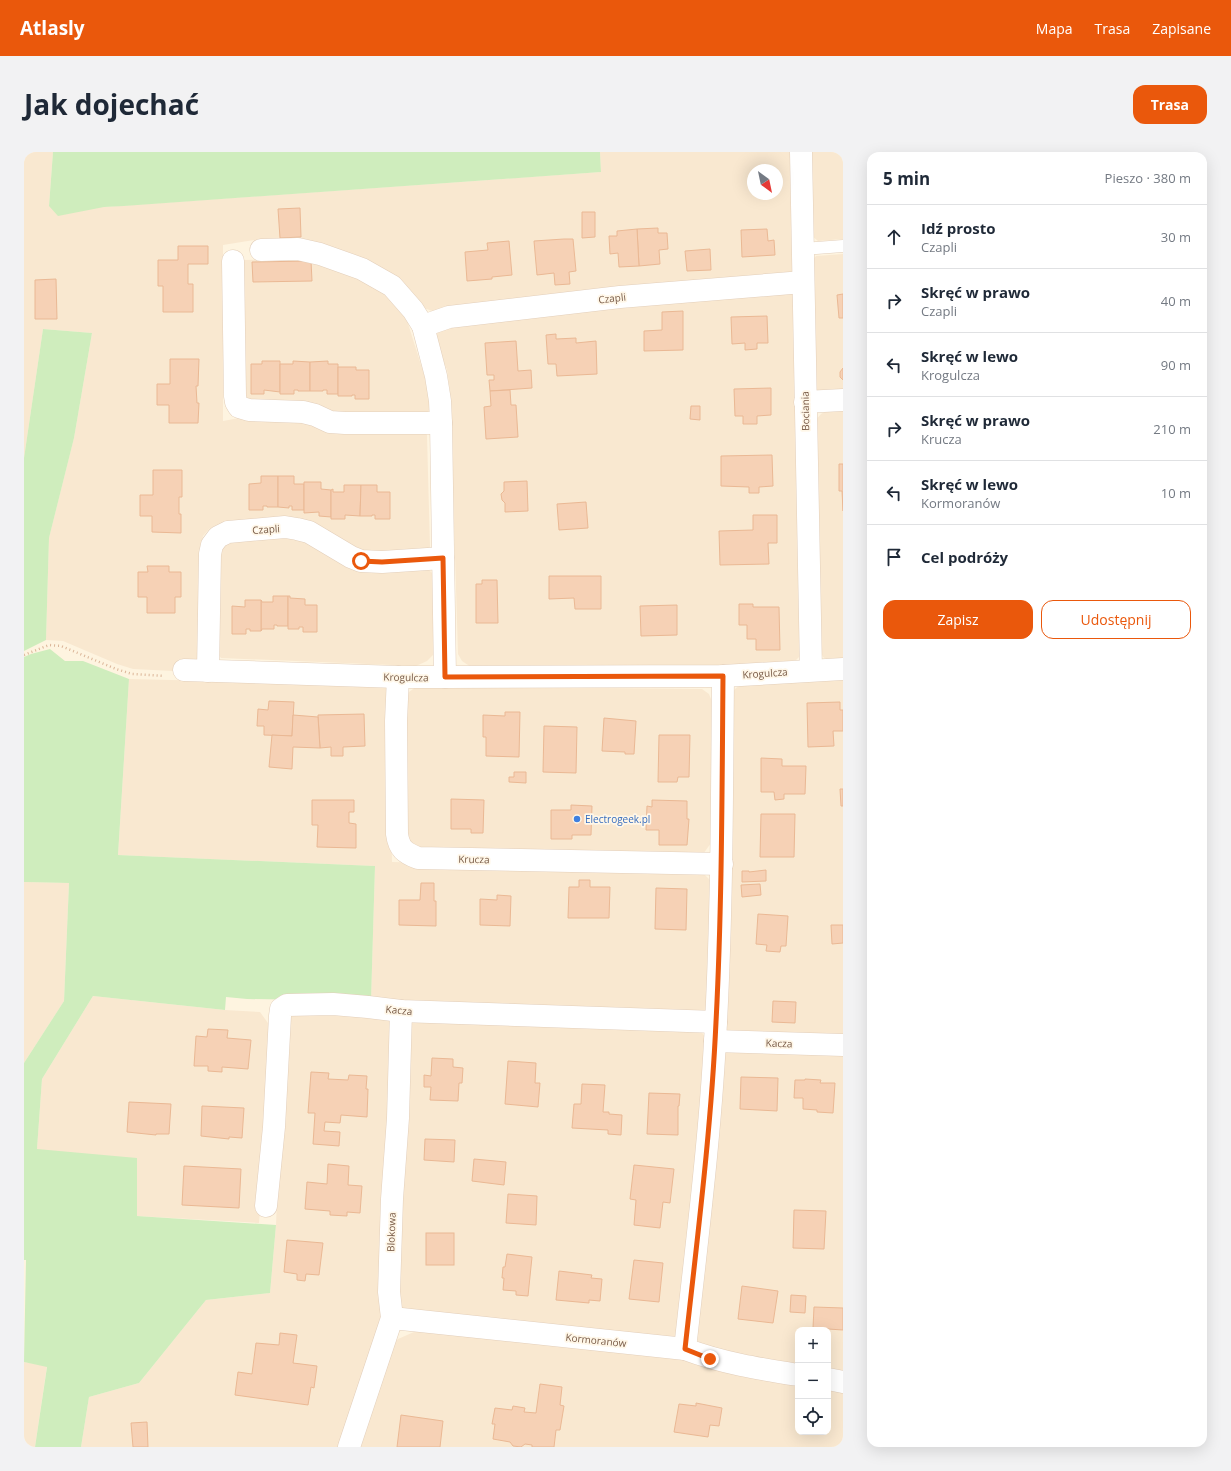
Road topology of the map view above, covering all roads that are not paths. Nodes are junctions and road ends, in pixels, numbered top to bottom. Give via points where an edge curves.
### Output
1 (801, 152) edge
2 (843, 246) edge
3 (802, 249) junction
4 (261, 250) dead end
5 (233, 261) dead end
6 (803, 282) junction
7 (423, 326) junction
8 (843, 400) edge
9 (805, 402) junction
10 (441, 423) junction
11 (443, 558) junction
12 (843, 669) edge
13 (184, 670) road end
14 (811, 670) junction
15 (208, 671) junction
16 (723, 676) junction
17 (398, 677) junction
18 (445, 677) junction
19 (722, 864) junction
20 (401, 1011) junction
21 (716, 1032) junction
22 (843, 1045) edge
23 (266, 1206) dead end
24 (392, 1318) junction
25 (685, 1349) junction
26 (795, 1375) edge
27 (831, 1380) edge
28 (843, 1382) edge
29 (349, 1447) edge

1 - 3 street, Bociania
2 - 3 lane
3 - 6 street, Bociania
4 - 7 street via 298,249 362,269 392,286
5 - 10 street via 235,396 239,407 249,410 303,412 330,422
6 - 7 street, Czapli via 620,297 488,312 449,317
6 - 9 street, Bociania
7 - 10 street via 436,376
8 - 9 street
9 - 14 street, Bociania
10 - 11 street
11 - 15 street, Czapli via 361,561 309,532 297,529 285,527 228,532 218,537 212,545 210,554
11 - 18 street
12 - 14 street, Krogulcza
13 - 15 street, Krogulcza
14 - 16 street, Krogulcza
15 - 17 street, Krogulcza
16 - 18 street, Krogulcza
16 - 19 street
17 - 18 street, Krogulcza
17 - 19 street, Krucza via 397,834 402,849 409,854 418,858
19 - 21 street
20 - 21 street, Kacza
20 - 23 street, Kacza via 333,1004 287,1005 281,1009
20 - 24 street, Blokowa via 389,1292
21 - 22 street, Kacza
21 - 25 street via 706,1164
24 - 25 street, Kormoranów
24 - 29 street, Blokowa
25 - 26 street, Kormoranów via 710,1359
27 - 28 street

